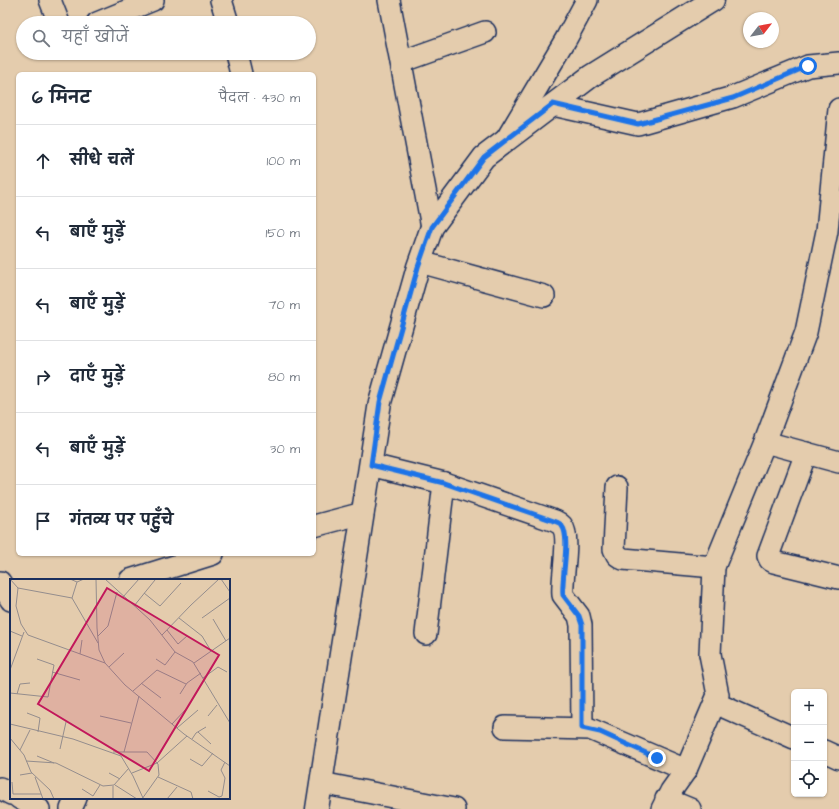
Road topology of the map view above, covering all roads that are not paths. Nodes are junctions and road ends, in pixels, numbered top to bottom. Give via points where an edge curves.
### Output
1 (50, 0) edge
2 (153, 0) edge
3 (221, 0) edge
4 (389, 0) edge
5 (587, 0) edge
6 (713, 0) edge
7 (56, 16) edge
8 (114, 16) edge
9 (226, 16) edge
10 (485, 32) dead end
11 (238, 60) edge
12 (401, 62) junction
13 (839, 63) edge
14 (241, 72) edge
15 (553, 104) junction
16 (839, 111) edge
17 (506, 140) junction
18 (835, 198) edge
19 (432, 227) junction
20 (420, 262) junction
21 (544, 296) dead end
22 (765, 442) junction
23 (806, 453) junction
24 (839, 462) edge
25 (371, 465) junction
26 (444, 483) junction
27 (617, 488) dead end
28 (363, 513) junction
29 (316, 525) edge
30 (192, 557) edge
31 (714, 567) junction
32 (839, 578) edge
33 (133, 579) edge
34 (0, 582) edge
35 (10, 598) edge
36 (426, 634) dead end
37 (715, 703) junction
38 (505, 727) dead end
39 (582, 728) junction
40 (791, 737) edge
41 (686, 770) junction
42 (321, 783) junction
43 (0, 788) edge
44 (10, 793) edge
45 (20, 799) edge
46 (76, 799) edge
47 (664, 804) edge
48 (39, 809) edge
49 (71, 809) edge
50 (317, 809) edge
51 (454, 809) edge
52 (690, 809) edge

1 - 7 street
2 - 8 street
3 - 9 street
4 - 12 street
5 - 17 street
6 - 15 main road via 591,76
10 - 12 street
11 - 14 street
12 - 19 street
13 - 15 street via 808,66 733,98 638,124
15 - 17 main road
16 - 18 street
17 - 19 main road via 484,157
18 - 22 street via 806,332
19 - 20 main road
20 - 21 street
20 - 25 main road via 380,402
22 - 23 street
22 - 31 street
23 - 24 street
23 - 32 street via 768,556 774,562
25 - 26 street
25 - 28 main road
26 - 36 street
26 - 39 street via 562,526 565,534 563,595 579,616 582,625
27 - 31 street via 614,549 617,555 623,559
28 - 29 street
28 - 42 main road
30 - 33 street
31 - 37 street via 710,654 718,695
34 - 35 street
37 - 40 street
37 - 41 street
38 - 39 street
39 - 41 street via 600,732
41 - 47 street
42 - 50 main road
42 - 51 street
43 - 44 street
45 - 48 street
46 - 49 street
47 - 52 street

